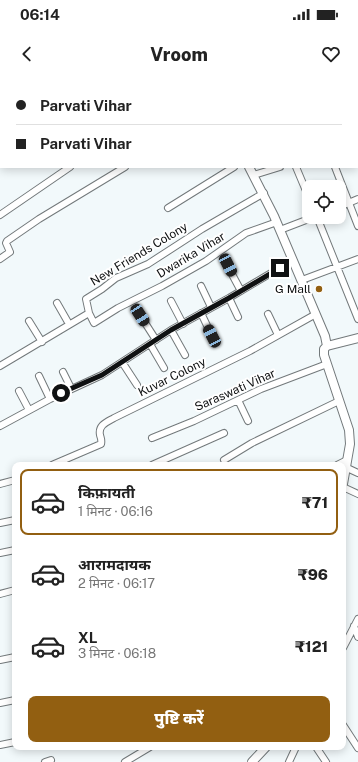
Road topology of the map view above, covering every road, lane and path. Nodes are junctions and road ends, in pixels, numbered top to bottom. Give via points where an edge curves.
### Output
1 (69, 168) edge
2 (123, 168) edge
3 (232, 168) edge
4 (250, 168) edge
5 (277, 168) edge
6 (296, 168) edge
7 (335, 168) edge
8 (254, 175) junction
9 (302, 181) edge
10 (264, 193) junction
11 (358, 199) edge
12 (349, 203) junction
13 (346, 204) edge
14 (168, 208) dead end
15 (0, 214) edge
16 (277, 222) junction
17 (302, 222) edge
18 (318, 224) edge
19 (358, 226) edge
20 (280, 230) junction
21 (0, 259) edge
22 (358, 259) edge
23 (293, 260) junction
24 (228, 265) dead end
25 (337, 267) junction
26 (302, 280) junction
27 (201, 286) dead end
28 (241, 291) junction
29 (229, 298) junction
30 (171, 301) dead end
31 (57, 303) dead end
32 (212, 307) junction
33 (89, 313) junction
34 (201, 313) junction
35 (268, 314) dead end
36 (316, 314) junction
37 (140, 315) dead end
38 (238, 318) dead end
39 (358, 319) edge
40 (29, 320) dead end
41 (69, 324) junction
42 (183, 324) junction
43 (171, 330) junction
44 (278, 335) junction
45 (212, 336) dead end
46 (358, 338) edge
47 (156, 340) junction
48 (42, 342) junction
49 (150, 344) junction
50 (327, 346) junction
51 (185, 355) dead end
52 (122, 362) junction
53 (327, 364) junction
54 (0, 366) edge
55 (164, 368) dead end
56 (63, 372) dead end
57 (39, 376) dead end
58 (137, 385) dead end
59 (71, 388) junction
60 (19, 391) dead end
61 (50, 399) junction
62 (238, 400) junction
63 (339, 401) junction
64 (29, 410) junction
65 (0, 417) edge
66 (248, 421) dead end
67 (2, 425) edge
68 (224, 433) dead end
69 (152, 438) dead end
70 (224, 460) dead end
71 (59, 462) edge
72 (159, 462) edge
73 (346, 464) joint
74 (358, 473) edge
75 (12, 481) edge
76 (0, 484) edge
77 (346, 488) edge
78 (358, 494) edge
79 (12, 521) edge
80 (0, 523) edge
81 (12, 551) edge
82 (0, 553) edge
83 (12, 591) edge
84 (0, 594) edge
85 (358, 619) edge
86 (354, 626) junction
87 (358, 637) edge
88 (346, 642) edge
89 (12, 658) edge
90 (0, 660) edge
91 (12, 701) edge
92 (0, 703) edge
93 (346, 730) edge
94 (12, 743) edge
95 (0, 745) edge
96 (358, 748) edge
97 (145, 750) edge
98 (263, 750) edge
99 (295, 750) edge
100 (318, 750) edge
101 (125, 762) edge
102 (252, 762) edge
103 (289, 762) edge
104 (326, 762) edge

1 - 15 street
2 - 21 street via 7,241 10,252
3 - 14 street
4 - 8 street
5 - 8 street
6 - 9 street
7 - 12 street
8 - 10 street
10 - 16 street
10 - 33 street, New Friends Colony via 148,264 116,278 86,299
11 - 12 street
12 - 13 street
12 - 19 street
16 - 20 street
16 - 33 street, Dwarika Vihar via 246,233 206,261 94,323
17 - 20 street
18 - 25 street
20 - 23 street
22 - 25 street
23 - 26 street
23 - 28 street
24 - 28 street
25 - 26 street
25 - 39 street
26 - 36 street
27 - 32 street
28 - 29 street
29 - 32 street
29 - 38 street
30 - 42 street
31 - 41 street
32 - 34 street
33 - 41 street
34 - 42 street
34 - 45 street
35 - 44 street
36 - 44 street, Kuvar Colony
36 - 50 street
37 - 47 street
40 - 48 street
41 - 48 street
42 - 43 street
43 - 47 street
43 - 51 street
44 - 71 street, Kuvar Colony via 114,418 101,426 101,444
46 - 50 street
47 - 49 street
48 - 54 street
49 - 52 street
49 - 55 street
50 - 53 street via 324,349
52 - 58 street
52 - 59 street via 102,375
53 - 62 street, Saraswati Vihar
53 - 63 street
56 - 59 street
57 - 61 street
59 - 61 street
60 - 64 street
61 - 64 street
62 - 66 street
62 - 69 street, Saraswati Vihar
63 - 70 street
63 - 73 street via 349,430 350,444
64 - 67 street
65 - 67 street
68 - 72 street
73 - 74 street
75 - 76 street
77 - 78 street
79 - 80 street
81 - 82 street
83 - 84 street
85 - 86 street
86 - 87 street
86 - 88 street
89 - 90 street
91 - 92 street
93 - 96 street
94 - 95 street
97 - 101 street
98 - 102 street
99 - 103 street
100 - 104 street

